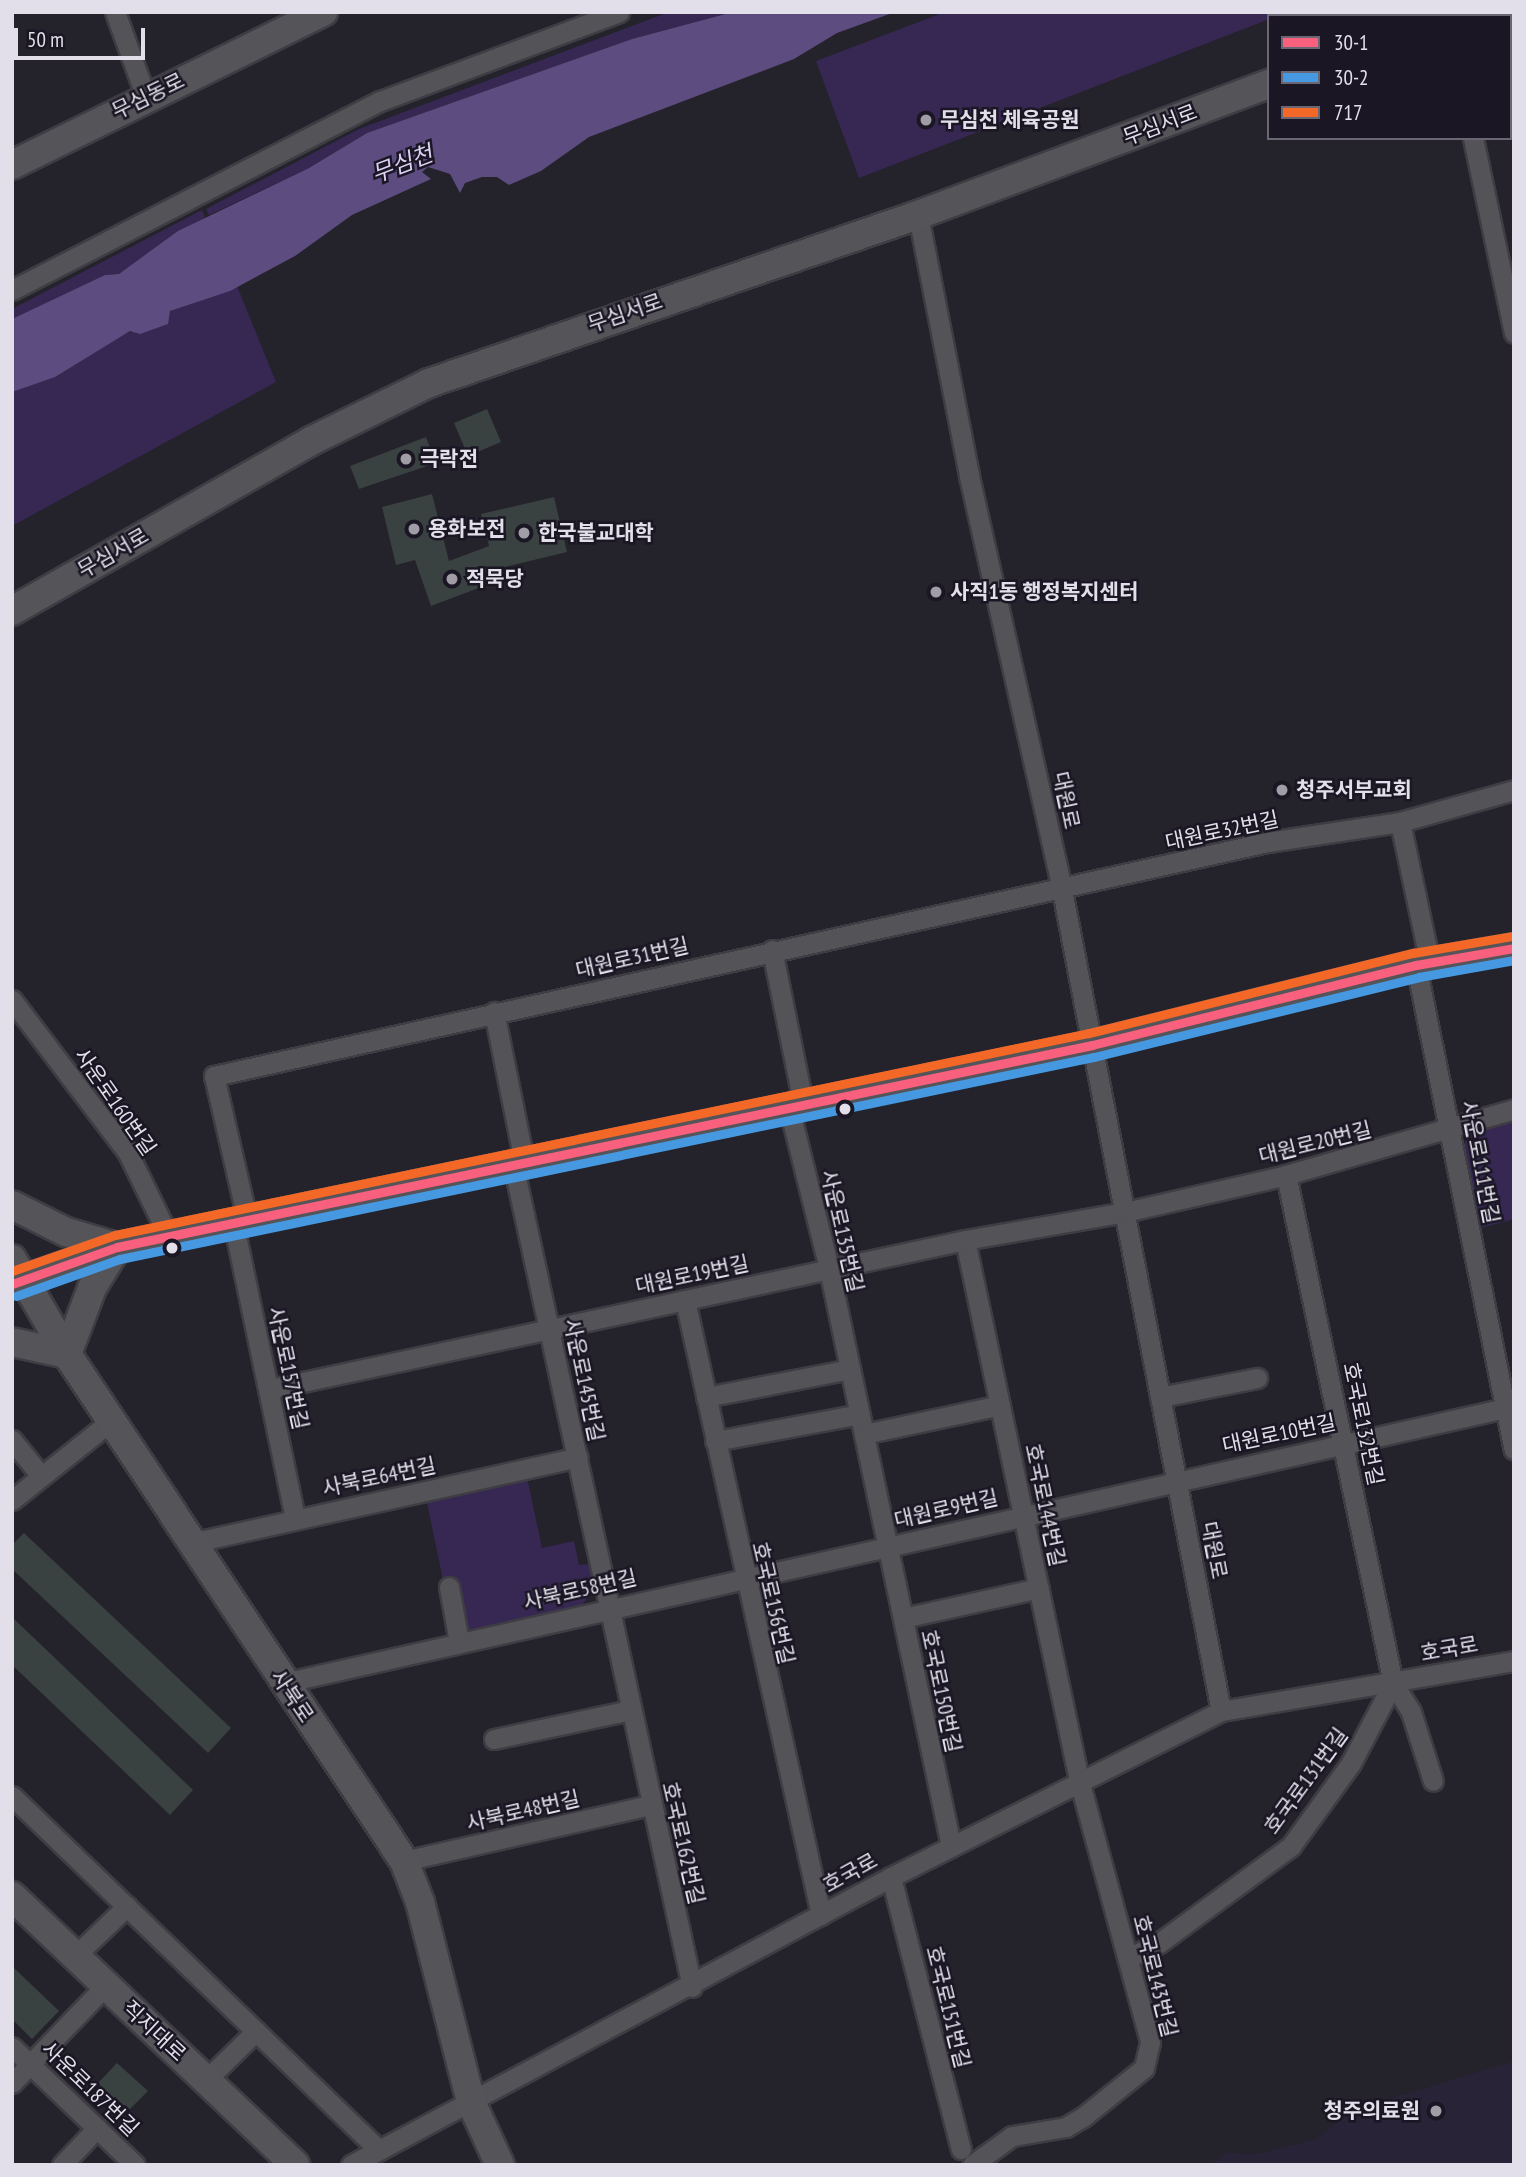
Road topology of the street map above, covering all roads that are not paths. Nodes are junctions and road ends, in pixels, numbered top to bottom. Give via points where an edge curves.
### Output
1 (115, 12) edge
2 (323, 12) edge
3 (619, 12) edge
4 (1267, 84) edge
5 (146, 96) junction
6 (1473, 140) edge
7 (12, 165) edge
8 (918, 215) junction
9 (12, 290) edge
10 (1510, 291) edge
11 (1514, 333) edge
12 (12, 611) edge
13 (1514, 790) edge
14 (1400, 822) junction
15 (1062, 890) junction
16 (1514, 948) edge
17 (772, 950) junction
18 (1423, 964) junction
19 (12, 1000) edge
20 (494, 1012) junction
21 (1092, 1045) junction
22 (214, 1076) joint
23 (796, 1103) junction
24 (1514, 1109) edge
25 (1451, 1131) junction
26 (518, 1162) junction
27 (1286, 1175) junction
28 (12, 1205) edge
29 (1125, 1212) junction
30 (241, 1224) junction
31 (169, 1237) junction
32 (965, 1240) junction
33 (117, 1247) junction
34 (829, 1269) junction
35 (16, 1273) edge
36 (685, 1300) junction
37 (549, 1327) junction
38 (12, 1342) edge
39 (67, 1354) junction
40 (850, 1369) junction
41 (1257, 1378) dead end
42 (270, 1390) junction
43 (706, 1397) junction
44 (1160, 1397) junction
45 (1000, 1405) junction
46 (1510, 1407) edge
47 (860, 1414) junction
48 (111, 1421) junction
49 (864, 1434) junction
50 (12, 1440) edge
51 (715, 1441) junction
52 (1344, 1444) junction
53 (1514, 1449) edge
54 (578, 1457) junction
55 (41, 1476) junction
56 (1177, 1479) junction
57 (12, 1500) edge
58 (1023, 1515) junction
59 (295, 1519) junction
60 (191, 1543) junction
61 (888, 1546) junction
62 (744, 1578) junction
63 (449, 1587) dead end
64 (1039, 1588) junction
65 (608, 1606) junction
66 (903, 1618) junction
67 (459, 1642) junction
68 (1514, 1661) edge
69 (283, 1683) junction
70 (1393, 1683) junction
71 (630, 1710) junction
72 (1221, 1711) junction
73 (494, 1739) dead end
74 (1079, 1780) junction
75 (1433, 1781) dead end
76 (12, 1796) edge
77 (651, 1805) junction
78 (951, 1846) junction
79 (404, 1861) junction
80 (891, 1877) junction
81 (12, 1896) edge
82 (127, 1906) junction
83 (821, 1915) junction
84 (75, 1956) junction
85 (1128, 1958) junction
86 (106, 1985) junction
87 (692, 1987) junction
88 (256, 2031) junction
89 (12, 2047) edge
90 (30, 2064) junction
91 (206, 2080) junction
92 (12, 2083) edge
93 (471, 2102) junction
94 (97, 2128) junction
95 (379, 2150) junction
96 (966, 2157) edge
97 (62, 2165) edge
98 (135, 2165) edge
99 (295, 2165) edge
100 (351, 2165) edge
101 (500, 2165) edge

1 - 5 street
2 - 5 street, 무심동로
3 - 9 street via 380,101
4 - 8 street, 무심서로
5 - 7 street, 무심동로
6 - 10 street
8 - 12 street, 무심서로 via 429,383 311,441
8 - 15 street, 대원로 via 969,476
10 - 11 street
13 - 14 street, 대원로32번길
14 - 15 street, 대원로32번길 via 1268,842
14 - 18 street, 사운로111번길
15 - 17 street, 대원로31번길
15 - 21 street, 대원로
16 - 18 street
17 - 20 street, 대원로31번길
17 - 23 street, 사운로135번길
18 - 21 street
18 - 25 street, 사운로111번길
19 - 31 street, 사운로160번길 via 128,1153
20 - 22 street, 대원로31번길
20 - 26 street, 사운로145번길
21 - 23 street
21 - 29 street, 대원로
22 - 30 street, 사운로157번길
23 - 26 street
23 - 34 street, 사운로135번길
24 - 25 street, 대원로20번길
25 - 27 street, 대원로20번길
25 - 46 street, 사운로111번길
26 - 30 street
26 - 37 street, 사운로145번길
27 - 29 street, 대원로20번길
27 - 52 street, 호국로132번길
28 - 33 street via 65,1233
29 - 32 street, 대원로19번길
29 - 44 street, 대원로
30 - 31 street
30 - 42 street, 사운로157번길
31 - 33 street
32 - 34 street, 대원로19번길
32 - 45 street, 호국로144번길
33 - 35 street
33 - 39 street via 92,1288
34 - 36 street, 대원로19번길
34 - 40 street, 사운로135번길
35 - 39 street, 사북로
36 - 37 street, 대원로19번길
36 - 43 street, 호국로156번길
37 - 42 street, 대원로19번길
37 - 54 street, 사운로145번길
38 - 39 street
39 - 48 street, 사북로
40 - 43 street
40 - 47 street, 사운로135번길
41 - 44 street
42 - 59 street, 사운로157번길
43 - 51 street, 호국로156번길
44 - 56 street, 대원로
45 - 49 street
45 - 58 street, 호국로144번길
46 - 52 street, 대원로10번길
46 - 53 street, 사운로111번길
47 - 49 street, 사운로135번길
47 - 51 street
48 - 55 street
48 - 60 street, 사북로
49 - 61 street, 사운로135번길
50 - 55 street
51 - 62 street, 호국로156번길
52 - 56 street, 대원로10번길
52 - 70 street, 호국로132번길
54 - 59 street, 사북로64번길
54 - 65 street, 사운로145번길
55 - 57 street
56 - 58 street, 대원로9번길
56 - 72 street, 대원로
58 - 61 street, 대원로9번길
58 - 64 street, 호국로144번길
59 - 60 street, 사북로64번길
60 - 69 street, 사북로
61 - 62 street, 사북로58번길
61 - 66 street, 호국로150번길
62 - 65 street, 사북로58번길
62 - 83 street, 호국로156번길
63 - 67 street
64 - 66 street
64 - 74 street, 호국로144번길
65 - 67 street, 사북로58번길
65 - 71 street, 호국로162번길
66 - 78 street, 호국로150번길
67 - 69 street, 사북로58번길
68 - 70 street, 호국로
69 - 79 street, 사북로
70 - 72 street, 호국로
70 - 75 street via 1411,1712
70 - 85 street, 호국로131번길 via 1350,1763 1291,1846 1159,1943
71 - 73 street
71 - 77 street, 호국로162번길
72 - 74 street, 호국로
74 - 78 street, 호국로
74 - 85 street, 호국로143번길
76 - 82 street
77 - 79 street, 사북로48번길
77 - 87 street, 호국로162번길
78 - 80 street, 호국로
79 - 93 street, 사북로 via 420,1902
80 - 83 street, 호국로
80 - 96 street, 호국로151번길
81 - 84 street, 직지대로
82 - 84 street
82 - 88 street
83 - 87 street, 호국로
84 - 86 street, 직지대로
85 - 96 street, 호국로143번길 via 1150,2042 1144,2068 1066,2127 1012,2136
86 - 90 street
86 - 91 street, 직지대로
87 - 93 street, 호국로
88 - 91 street
88 - 95 street
89 - 90 street, 사운로187번길
90 - 92 street
90 - 94 street, 사운로187번길
91 - 99 street, 직지대로
93 - 95 street, 호국로
93 - 101 street, 사북로
94 - 97 street
94 - 98 street, 사운로187번길
95 - 100 street, 호국로

